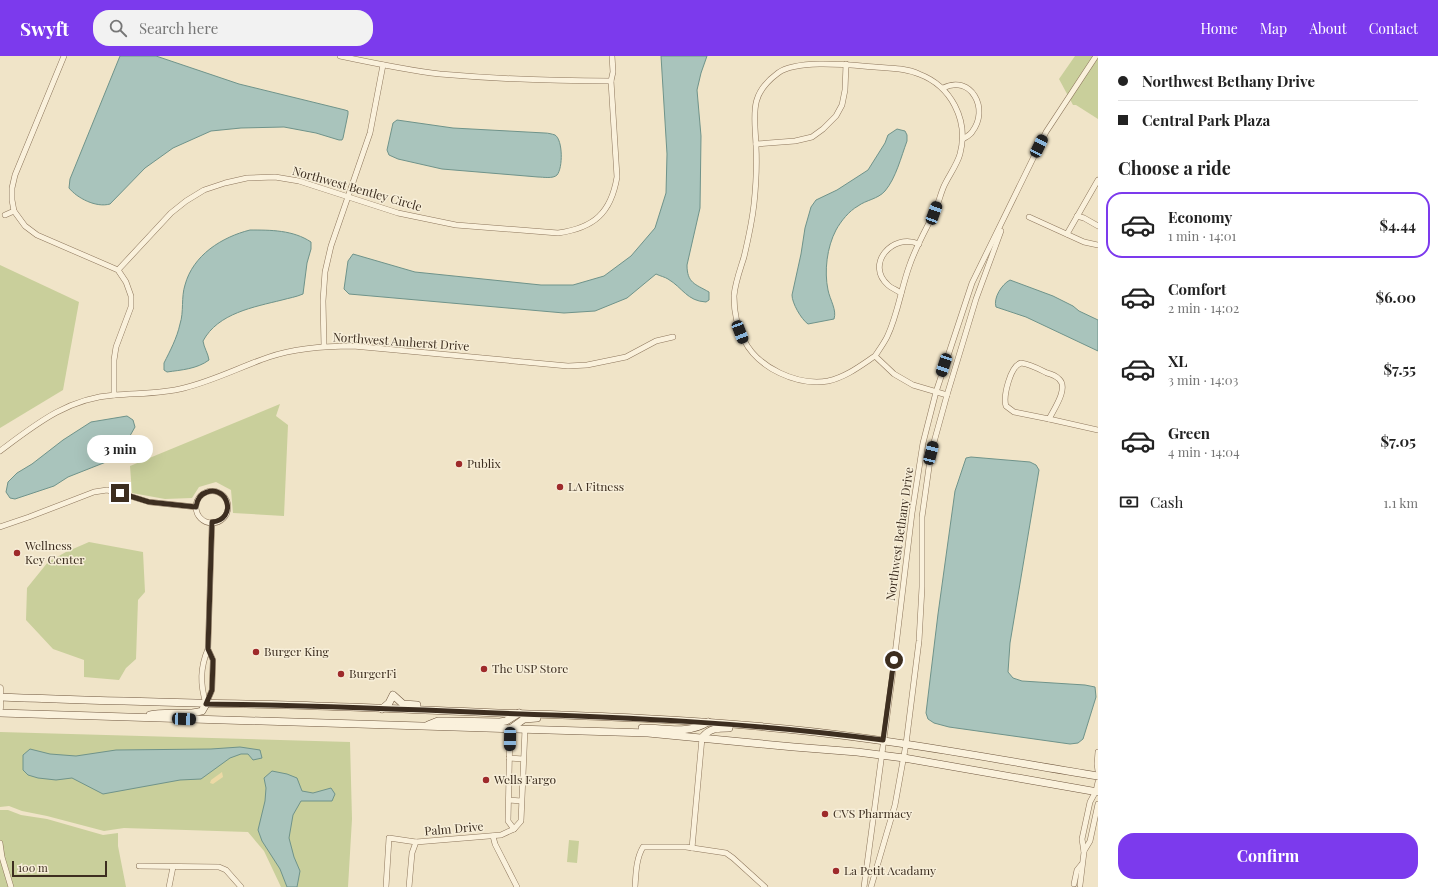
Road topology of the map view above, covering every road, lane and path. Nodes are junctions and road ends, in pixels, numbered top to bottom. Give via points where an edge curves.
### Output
1 (64, 56) edge
2 (340, 56) edge
3 (612, 56) edge
4 (1096, 56) edge
5 (846, 64) junction
6 (383, 65) junction
7 (611, 81) junction
8 (943, 88) junction
9 (963, 139) junction
10 (756, 144) junction
11 (1098, 180) edge
12 (348, 197) junction
13 (1013, 201) junction
14 (14, 211) junction
15 (5, 215) dead end
16 (1077, 216) junction
17 (1029, 217) dead end
18 (1098, 226) edge
19 (1067, 234) junction
20 (919, 244) junction
21 (1098, 244) edge
22 (118, 270) junction
23 (901, 293) junction
24 (673, 337) dead end
25 (324, 346) junction
26 (875, 356) junction
27 (936, 392) junction
28 (114, 394) junction
29 (947, 395) junction
30 (1049, 419) junction
31 (1098, 430) edge
32 (0, 451) edge
33 (196, 507) junction
34 (212, 522) junction
35 (0, 527) edge
36 (208, 649) junction
37 (0, 688) edge
38 (0, 697) edge
39 (206, 704) junction
40 (0, 708) edge
41 (382, 709) junction
42 (464, 712) junction
43 (0, 713) edge
44 (519, 713) junction
45 (565, 715) junction
46 (142, 717) junction
47 (708, 722) junction
48 (424, 726) junction
49 (754, 726) junction
50 (510, 729) junction
51 (525, 729) junction
52 (617, 732) junction
53 (702, 738) junction
54 (883, 740) junction
55 (906, 744) junction
56 (1098, 752) edge
57 (882, 756) junction
58 (510, 758) junction
59 (904, 758) junction
60 (523, 759) junction
61 (1098, 771) edge
62 (1098, 776) edge
63 (1098, 782) edge
64 (1097, 792) edge
65 (509, 800) junction
66 (522, 801) junction
67 (1098, 804) edge
68 (514, 829) junction
69 (493, 836) junction
70 (416, 842) junction
71 (0, 843) edge
72 (692, 848) junction
73 (1084, 852) junction
74 (139, 866) dead end
75 (173, 867) junction
76 (1077, 885) dead end
77 (11, 887) edge
78 (169, 887) edge
79 (241, 887) edge
80 (386, 887) edge
81 (410, 887) edge
82 (517, 887) edge
83 (635, 887) edge
84 (764, 887) edge
85 (864, 887) edge
86 (871, 887) edge

1 - 14 street via 15,175 12,188
2 - 6 street
3 - 7 street, Northwest Bentley Circle
4 - 13 street, Northwest Bethany Drive via 1046,132
5 - 8 street via 917,72
5 - 10 street via 842,104 836,116 823,129 812,137 796,141
5 - 10 street via 802,65 782,70 771,78 760,92 755,105 753,117
6 - 7 street via 439,74 548,81
6 - 12 street via 370,133
7 - 12 street, Northwest Bentley Circle via 617,177 615,191 608,206 596,220 584,227 558,233 456,225 398,213
8 - 9 street via 961,120
8 - 9 street via 951,84 962,86 977,98 980,117 972,132
9 - 20 street via 956,165
10 - 26 street via 752,218 734,296 737,323 744,340 764,363 796,379 811,382 829,381 852,372
11 - 16 street
12 - 22 street, Northwest Bentley Circle via 299,181 275,177 247,178 225,183 204,190 171,213
12 - 25 street via 325,272
13 - 27 street, Northwest Bethany Drive via 972,283
13 - 29 street, Northwest Bethany Drive via 976,299
14 - 15 street
14 - 22 street via 37,235
16 - 18 street
16 - 19 street
17 - 19 street
19 - 21 street via 1084,242
20 - 23 street via 909,265
20 - 23 street via 899,242 890,246 882,258 882,278 888,286
22 - 28 street via 126,282 132,307 116,347
23 - 26 street via 887,338
24 - 25 street, Northwest Amherst Drive via 656,341 626,357 588,366
25 - 28 street, Northwest Amherst Drive via 270,356 183,389 152,394
26 - 27 street via 894,374 913,385
27 - 29 street
27 - 54 street, Northwest Bethany Drive via 923,443 912,513
28 - 32 street, Northwest Amherst Drive via 64,407
29 - 55 street, Northwest Bethany Drive via 931,453 922,517 919,641
30 - 30 street via 1060,395 1062,382 1056,376 1035,367 1018,364 1009,380 1004,399 1006,406 1014,412
30 - 31 street
33 - 34 street via 203,519
33 - 34 street via 200,497 209,491 223,496 228,505 225,515 217,522
33 - 35 street via 149,502 107,490 81,496
34 - 36 street
36 - 39 street via 203,662 202,690
36 - 39 street via 213,660 212,690
37 - 38 street
38 - 39 main road
38 - 40 street
39 - 41 main road
39 - 46 main road via 202,711 195,713 161,712
41 - 42 main road
41 - 42 main road via 393,695 403,704 451,706
42 - 44 main road
43 - 46 main road
44 - 45 main road
44 - 48 main road via 500,722 438,721
45 - 47 main road
45 - 50 main road via 524,719
46 - 48 main road
47 - 49 main road
47 - 52 main road via 687,730 637,728
48 - 50 main road
49 - 53 main road via 711,730
49 - 54 main road
50 - 51 main road
50 - 58 street
51 - 52 main road
51 - 60 street
52 - 53 main road
53 - 57 main road
53 - 72 street
54 - 55 main road
54 - 57 street, Northwest Bethany Drive
55 - 59 street, Northwest Bethany Drive
55 - 62 main road
56 - 61 street
57 - 59 main road
57 - 85 street, Northwest Bethany Drive
58 - 60 street
58 - 65 street
59 - 64 main road
59 - 86 street, Northwest Bethany Drive via 895,805
60 - 66 street
63 - 64 street
64 - 67 street
64 - 73 street via 1090,802 1082,839
65 - 66 street
65 - 68 street via 508,821
66 - 68 street via 521,821
67 - 73 street via 1090,841
68 - 69 street, Palm Drive
69 - 70 street, Palm Drive
69 - 82 street, Palm Drive
70 - 80 street, Palm Drive via 389,838
70 - 81 street, Palm Drive via 412,854
71 - 77 street
72 - 83 street via 643,847 637,861
72 - 84 street via 726,854
73 - 76 street via 1077,870
74 - 75 street
75 - 78 street
75 - 79 street via 219,867 226,870

